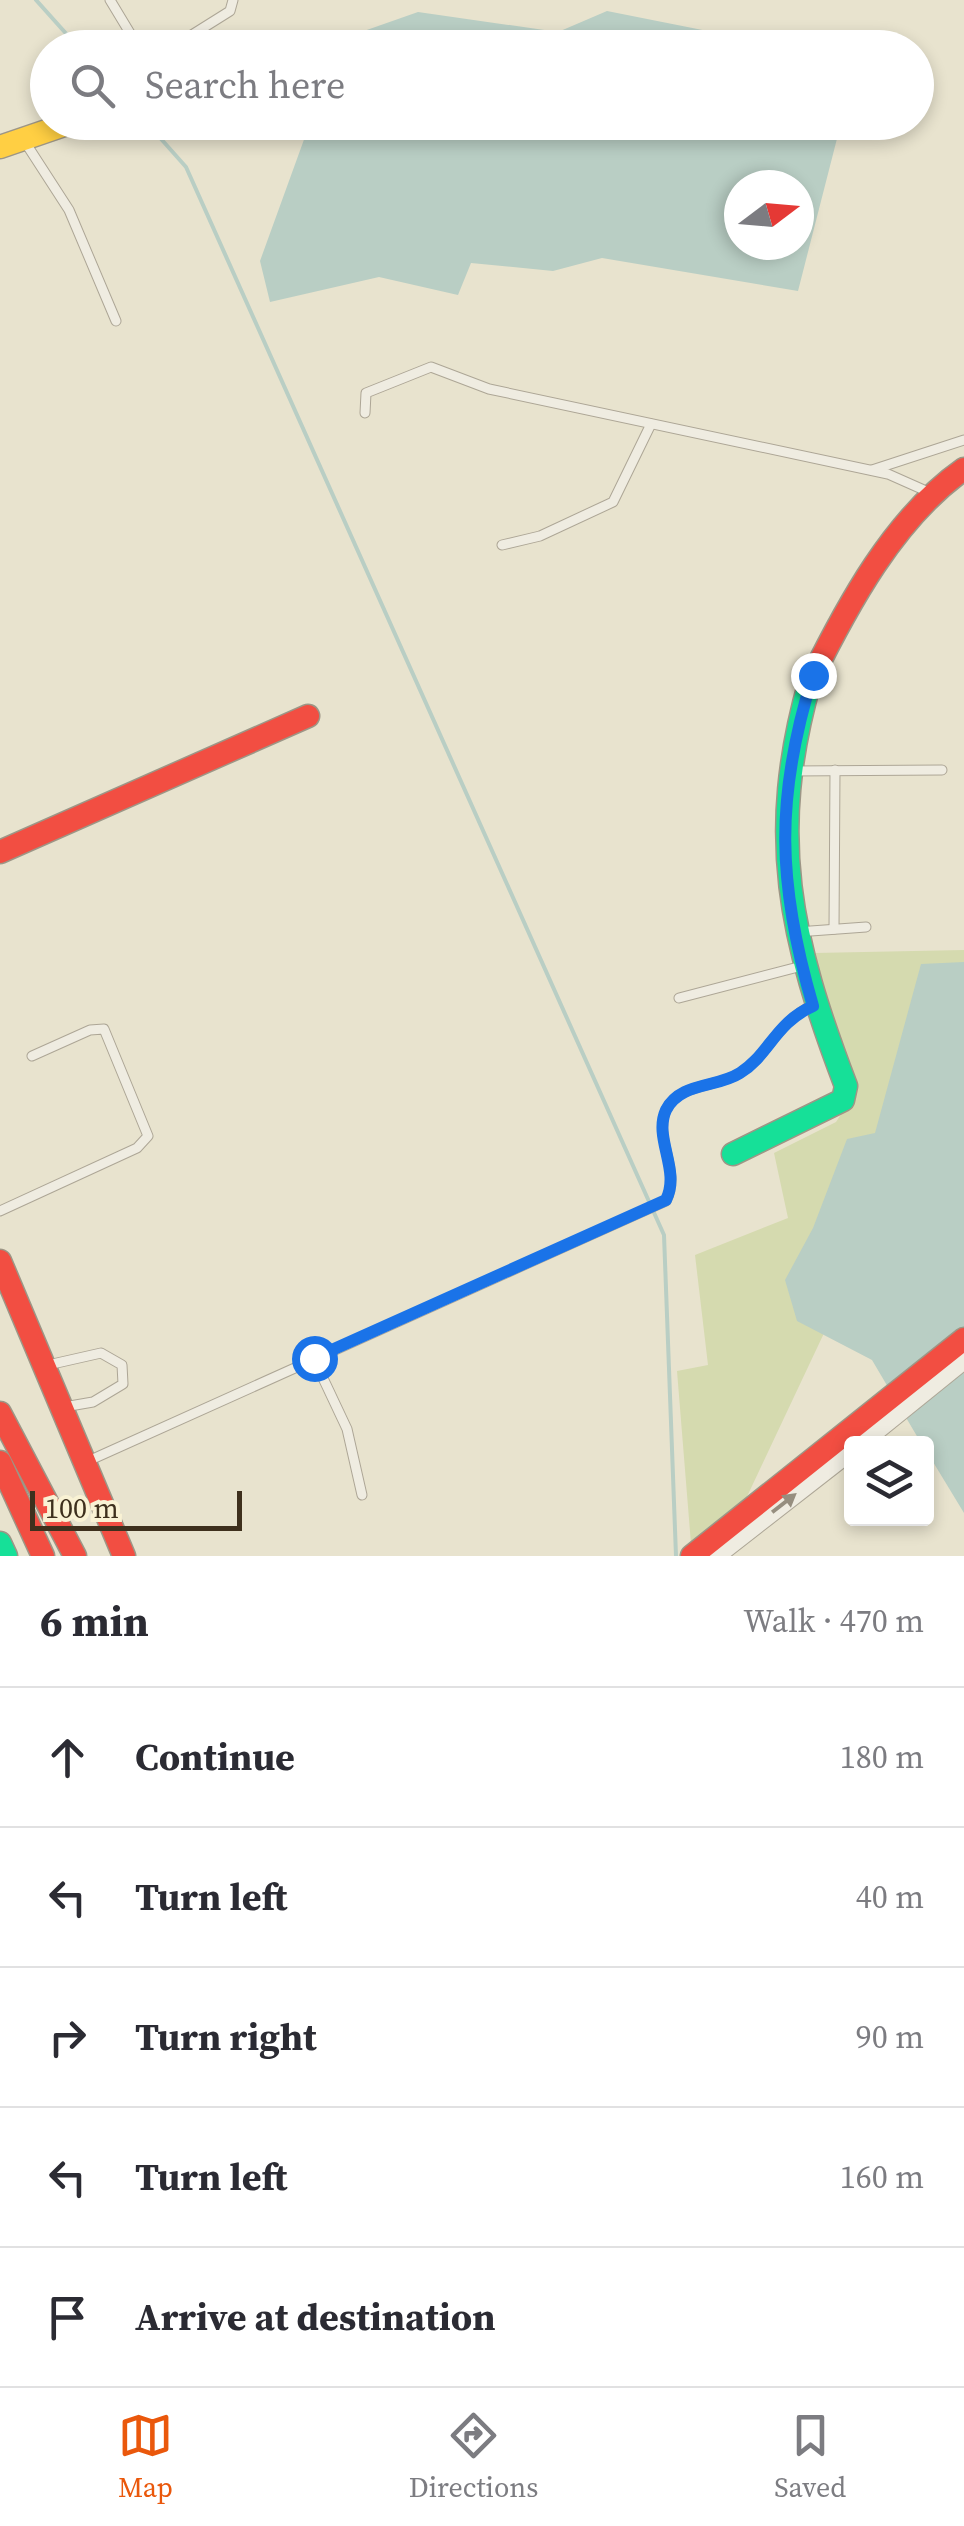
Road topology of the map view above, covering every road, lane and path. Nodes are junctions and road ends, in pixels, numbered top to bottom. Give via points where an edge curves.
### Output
1 (110, 0) edge
2 (233, 0) edge
3 (128, 30) edge
4 (200, 30) edge
5 (30, 140) edge
6 (25, 142) junction
7 (0, 147) edge
8 (116, 321) dead end
9 (365, 414) dead end
10 (650, 424) junction
11 (964, 440) edge
12 (872, 470) junction
13 (964, 470) edge
14 (935, 495) junction
15 (502, 545) dead end
16 (308, 716) dead end
17 (836, 770) junction
18 (942, 770) dead end
19 (790, 771) junction
20 (0, 852) edge
21 (866, 927) dead end
22 (834, 929) junction
23 (794, 933) junction
24 (802, 966) junction
25 (679, 998) dead end
26 (813, 1006) junction
27 (32, 1056) dead end
28 (733, 1154) dead end
29 (0, 1210) edge
30 (0, 1262) edge
31 (964, 1339) edge
32 (314, 1358) junction
33 (964, 1360) edge
34 (46, 1366) junction
35 (64, 1408) junction
36 (0, 1413) edge
37 (862, 1436) edge
38 (864, 1436) edge
39 (844, 1450) edge
40 (0, 1462) edge
41 (86, 1462) junction
42 (0, 1491) edge
43 (362, 1495) dead end
44 (0, 1543) edge
45 (704, 1552) edge
46 (41, 1553) edge
47 (6, 1556) edge
48 (75, 1556) edge
49 (124, 1556) edge

1 - 3 lane
2 - 4 lane via 230,11
5 - 6 street
6 - 7 street
6 - 8 lane via 69,210
9 - 10 lane via 366,392 430,367 489,389
10 - 12 lane
10 - 15 lane via 613,502 540,536
11 - 12 lane
12 - 14 lane
13 - 14 street
14 - 19 street via 835,627 813,675
16 - 20 street
17 - 18 lane
17 - 19 lane
17 - 22 lane
19 - 23 street via 784,875
21 - 22 lane
22 - 23 lane
23 - 24 street
24 - 25 lane
24 - 26 street
26 - 28 street via 846,1086 843,1100
26 - 32 lane via 781,1026 741,1073 680,1093 665,1112 673,1169 666,1200
27 - 29 lane via 104,1029 148,1136 137,1148
30 - 34 street
31 - 37 street
32 - 41 lane
32 - 43 lane via 348,1429
33 - 38 street
34 - 35 street
34 - 35 lane via 101,1353 122,1365 123,1384 94,1402
35 - 41 street
36 - 48 street
39 - 45 street
40 - 46 street
41 - 49 street
42 - 46 street
44 - 47 street

